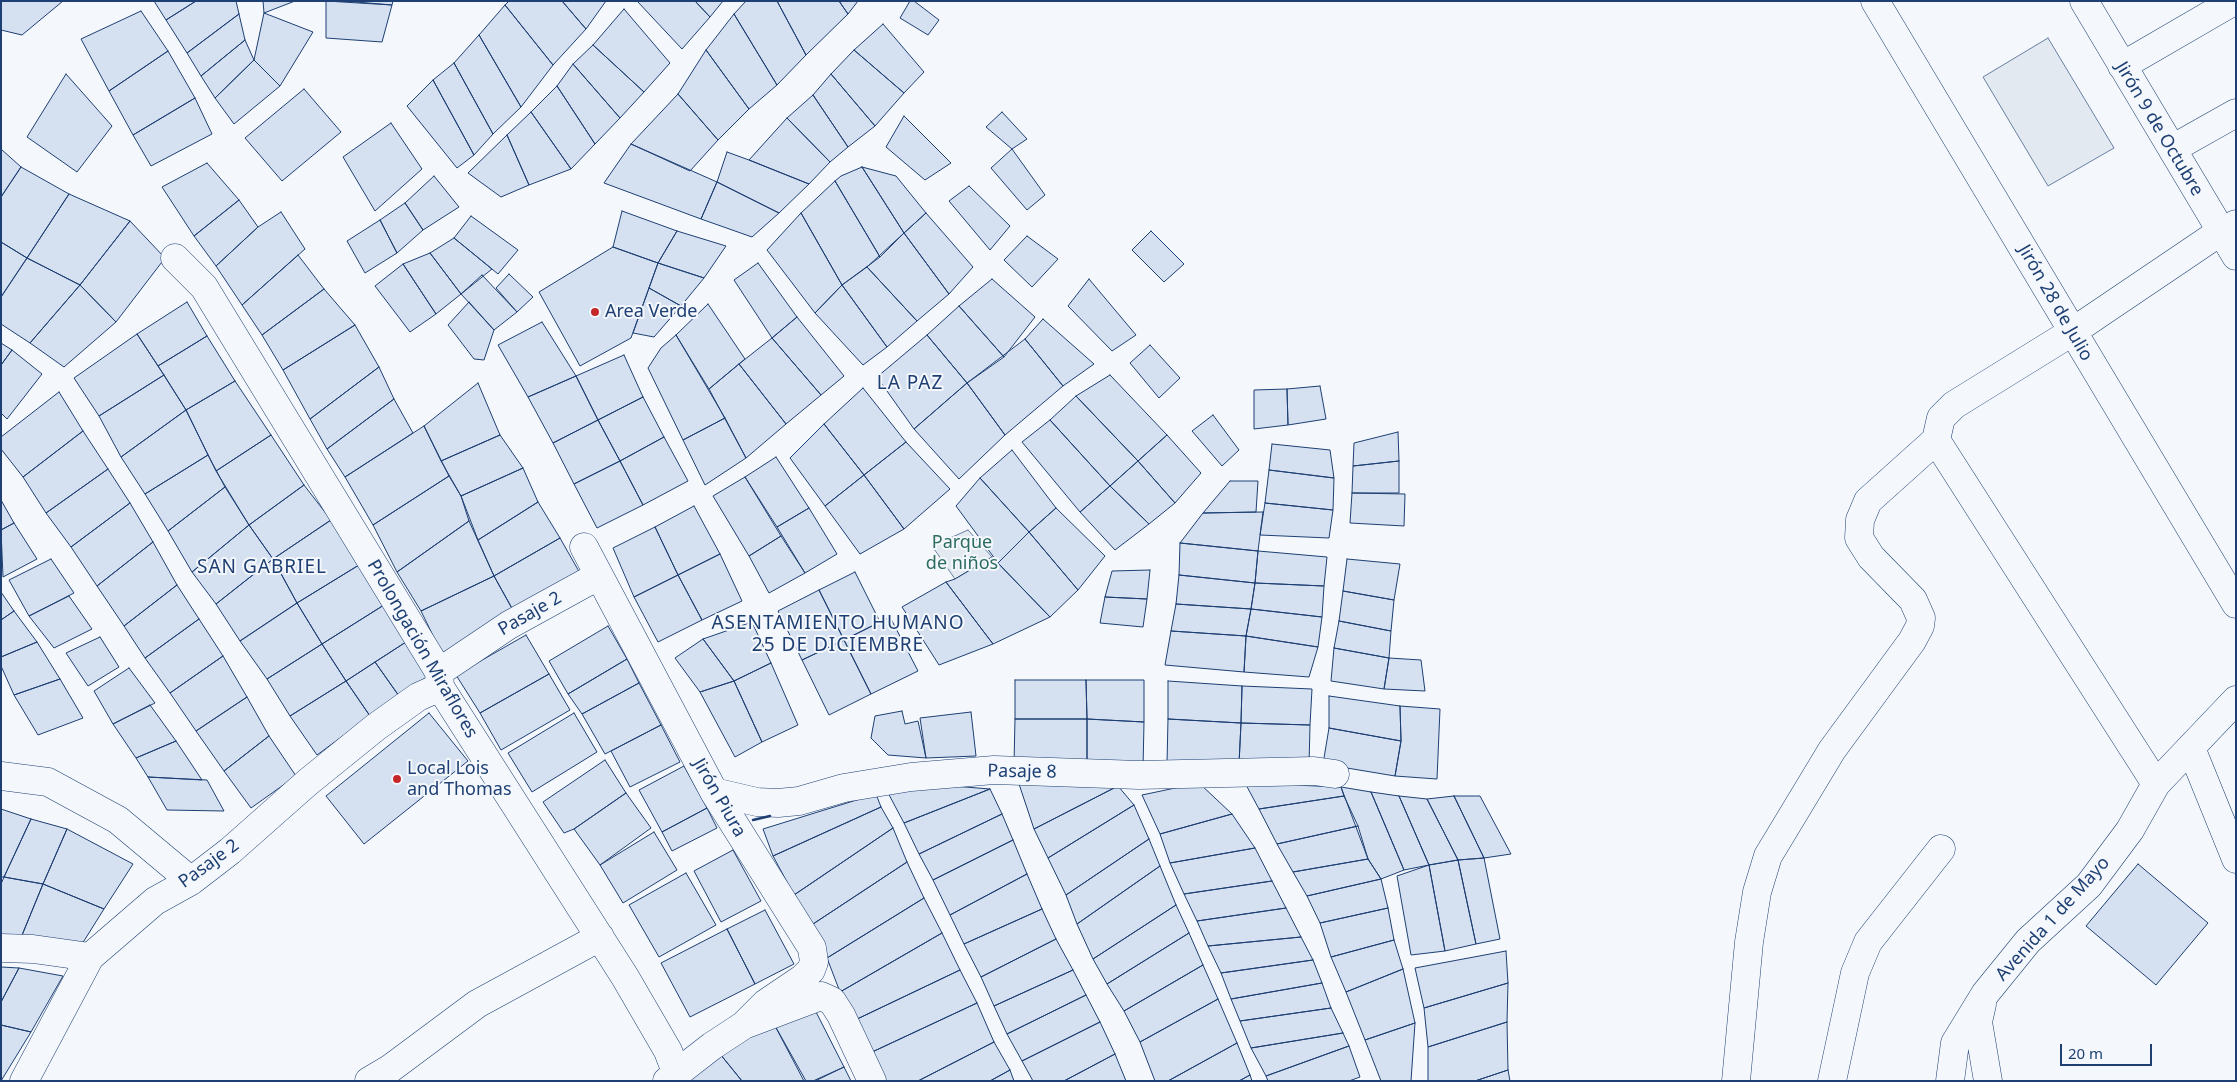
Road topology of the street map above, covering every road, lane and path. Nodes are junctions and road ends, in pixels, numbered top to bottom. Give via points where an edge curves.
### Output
1 (1875, 1) edge
2 (2084, 1) edge
3 (2234, 1) edge
4 (2122, 66) junction
5 (2236, 113) edge
6 (2172, 149) junction
7 (2228, 228) edge
8 (2236, 256) edge
9 (175, 258) dead end
10 (2072, 332) junction
11 (1936, 440) junction
12 (584, 547) dead end
13 (598, 576) junction
14 (2236, 604) edge
15 (440, 679) junction
16 (2236, 700) edge
17 (2191, 748) junction
18 (1335, 774) dead end
19 (1, 776) edge
20 (2156, 784) junction
21 (714, 792) junction
22 (1941, 849) dead end
23 (2236, 859) edge
24 (190, 881) junction
25 (600, 937) junction
26 (1, 948) edge
27 (90, 957) junction
28 (1985, 994) junction
29 (744, 1025) junction
30 (672, 1076) edge
31 (24, 1081) edge
32 (369, 1081) edge
33 (872, 1081) edge
34 (1736, 1081) edge
35 (1832, 1081) edge
36 (1950, 1081) edge
37 (1988, 1081) edge

1 - 10 street, Jirón 28 de Julio
2 - 4 street, Jirón 9 de Octubre
3 - 4 street
4 - 6 street, Jirón 9 de Octubre
5 - 6 street
6 - 7 street, Jirón 9 de Octubre
7 - 8 street, Jirón 9 de Octubre
7 - 10 street
9 - 15 street, Prolongación Miraflores via 204,288
10 - 11 street via 1954,405 1941,418
10 - 14 street, Jirón 28 de Julio
11 - 20 street
11 - 34 street via 1868,501 1860,520 1859,538 1871,557 1913,600 1918,608 1920,626 1912,642 1832,750 1768,856 1757,892 1749,942
12 - 13 street, Jirón Piura
13 - 15 street, Pasaje 2 via 509,625
13 - 21 street, Jirón Piura
15 - 24 street, Pasaje 2 via 376,727 252,833
15 - 25 street, Prolongación Miraflores
16 - 17 street, Avenida 1 de Mayo
17 - 20 street, Avenida 1 de Mayo
17 - 23 street
18 - 21 street, Pasaje 8 via 1140,775 994,770 911,777 778,803 756,802
19 - 24 street via 48,782 118,820
20 - 28 street, Avenida 1 de Mayo via 2130,830 2089,884 2028,941
21 - 29 street, Jirón Piura via 812,948 814,962 803,978 766,1003
22 - 35 street via 1868,942 1855,973
24 - 27 street, Pasaje 2 via 155,901
25 - 30 street, Prolongación Miraflores via 668,1051
25 - 32 street via 477,1004
26 - 27 street
27 - 31 street, Pasaje 2
28 - 36 street, Avenida 1 de Mayo via 1955,1043
28 - 37 street via 1978,1022
29 - 30 street
29 - 33 street via 821,996 832,1001 842,1015

